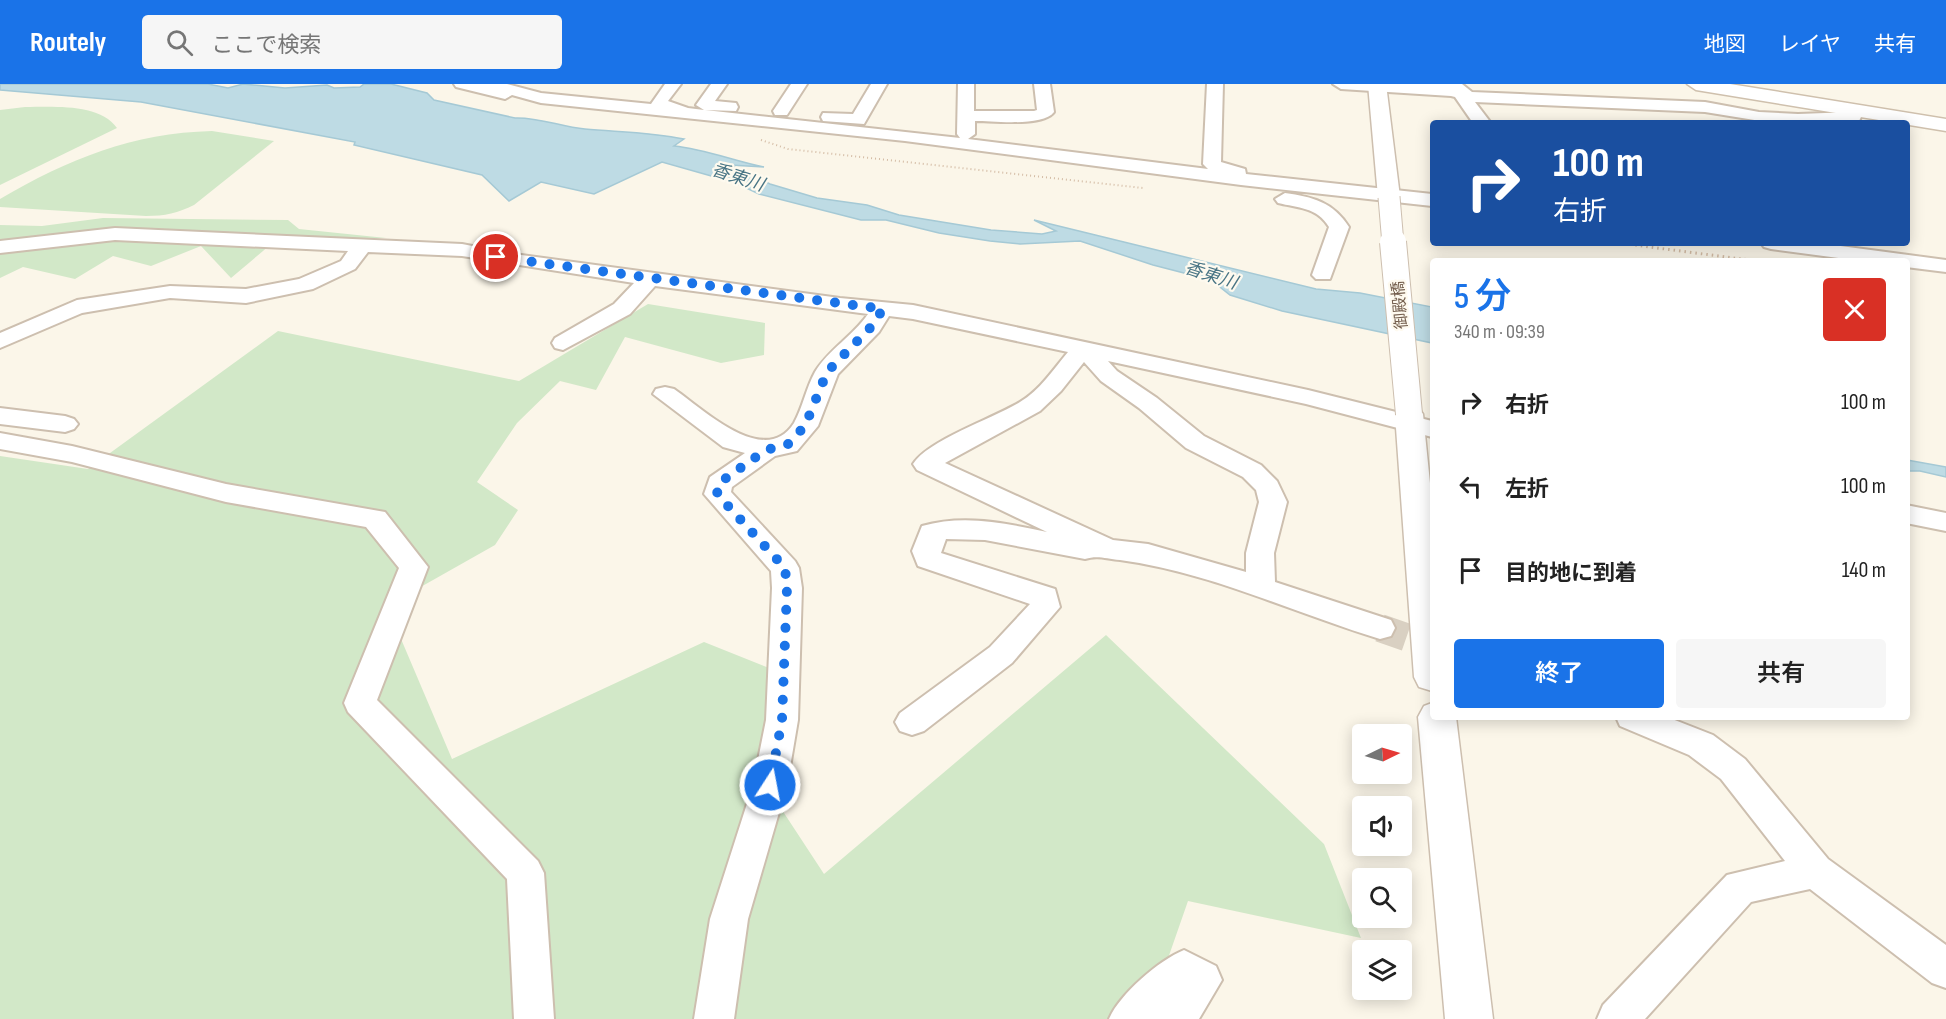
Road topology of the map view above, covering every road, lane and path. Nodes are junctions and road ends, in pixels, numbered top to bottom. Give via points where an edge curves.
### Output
1 (462, 84) edge
2 (488, 84) edge
3 (673, 84) edge
4 (719, 84) edge
5 (799, 84) edge
6 (879, 84) edge
7 (966, 84) edge
8 (1042, 84) edge
9 (1215, 84) edge
10 (1341, 84) edge
11 (1377, 85) edge
12 (1689, 85) edge
13 (1456, 88) edge
14 (516, 93) junction
15 (781, 111) junction
16 (685, 113) junction
17 (967, 116) junction
18 (1727, 117) edge
19 (1853, 117) junction
20 (1480, 120) edge
21 (1872, 120) edge
22 (1946, 125) edge
23 (1910, 127) edge
24 (1946, 132) edge
25 (966, 134) dead end
26 (1250, 180) junction
27 (1388, 196) junction
28 (1430, 200) edge
29 (362, 246) junction
30 (1642, 246) edge
31 (1794, 246) edge
32 (0, 247) edge
33 (1734, 258) edge
34 (1885, 258) edge
35 (1910, 261) edge
36 (1946, 266) edge
37 (1323, 275) dead end
38 (649, 279) junction
39 (883, 309) junction
40 (0, 341) edge
41 (563, 343) dead end
42 (1088, 349) junction
43 (665, 394) dead end
44 (0, 416) edge
45 (1417, 423) edge
46 (65, 424) dead end
47 (0, 441) edge
48 (766, 450) junction
49 (1910, 515) edge
50 (1946, 522) edge
51 (1108, 549) junction
52 (1261, 588) junction
53 (1380, 628) tunnel mouth
54 (1430, 643) edge
55 (1437, 720) edge
56 (1639, 720) edge
57 (912, 722) dead end
58 (1815, 871) junction
59 (1946, 969) edge
60 (534, 1019) edge
61 (714, 1019) edge
62 (1129, 1019) edge
63 (1175, 1019) edge
64 (1469, 1019) edge
65 (1617, 1019) edge

1 - 14 street via 500,94
2 - 14 street
3 - 16 street via 658,103 683,109
4 - 15 street via 704,105
5 - 15 street
6 - 15 street via 858,120
7 - 17 street
8 - 17 street via 1046,112 1037,116
9 - 26 street via 1212,164 1221,170 1253,176
10 - 11 street
11 - 13 street
11 - 27 street, 御殿橋
12 - 19 street
12 - 22 street
13 - 18 street via 1470,97 1705,107
13 - 20 street
14 - 16 street
16 - 26 street via 905,136
17 - 25 street
18 - 19 street
19 - 21 street
23 - 24 street
26 - 27 street
26 - 37 street via 1228,193 1237,197 1302,201 1333,215 1339,227
27 - 28 street
27 - 45 street, 御殿橋, bridge
29 - 32 street via 114,234
29 - 38 street via 462,250
29 - 40 street via 348,266 305,284 246,296 170,292 78,307
30 - 33 path
31 - 34 street
35 - 36 street
38 - 39 street
38 - 41 street via 622,309
39 - 42 street via 969,322
39 - 48 street via 827,372 805,426 788,444
42 - 45 street
42 - 51 street via 1032,405 926,464
42 - 52 street via 1109,376 1195,441 1252,471 1268,487 1273,502 1260,552
43 - 48 street via 732,441
44 - 46 street
45 - 54 street, 御殿橋
47 - 60 street via 72,454 226,493 375,519 414,567 360,703 525,873
48 - 61 street via 719,483 717,494 785,568 787,588 782,720 770,785 729,919
49 - 50 street
51 - 52 street via 1148,554
51 - 57 street via 1086,550 999,533 942,529 932,533 926,551 928,559 1044,597 1045,607 1001,655
52 - 53 street
55 - 64 street
56 - 58 street via 1701,745 1733,769
58 - 59 street
58 - 65 street via 1740,887
62 - 63 street via 1184,969 1202,980

